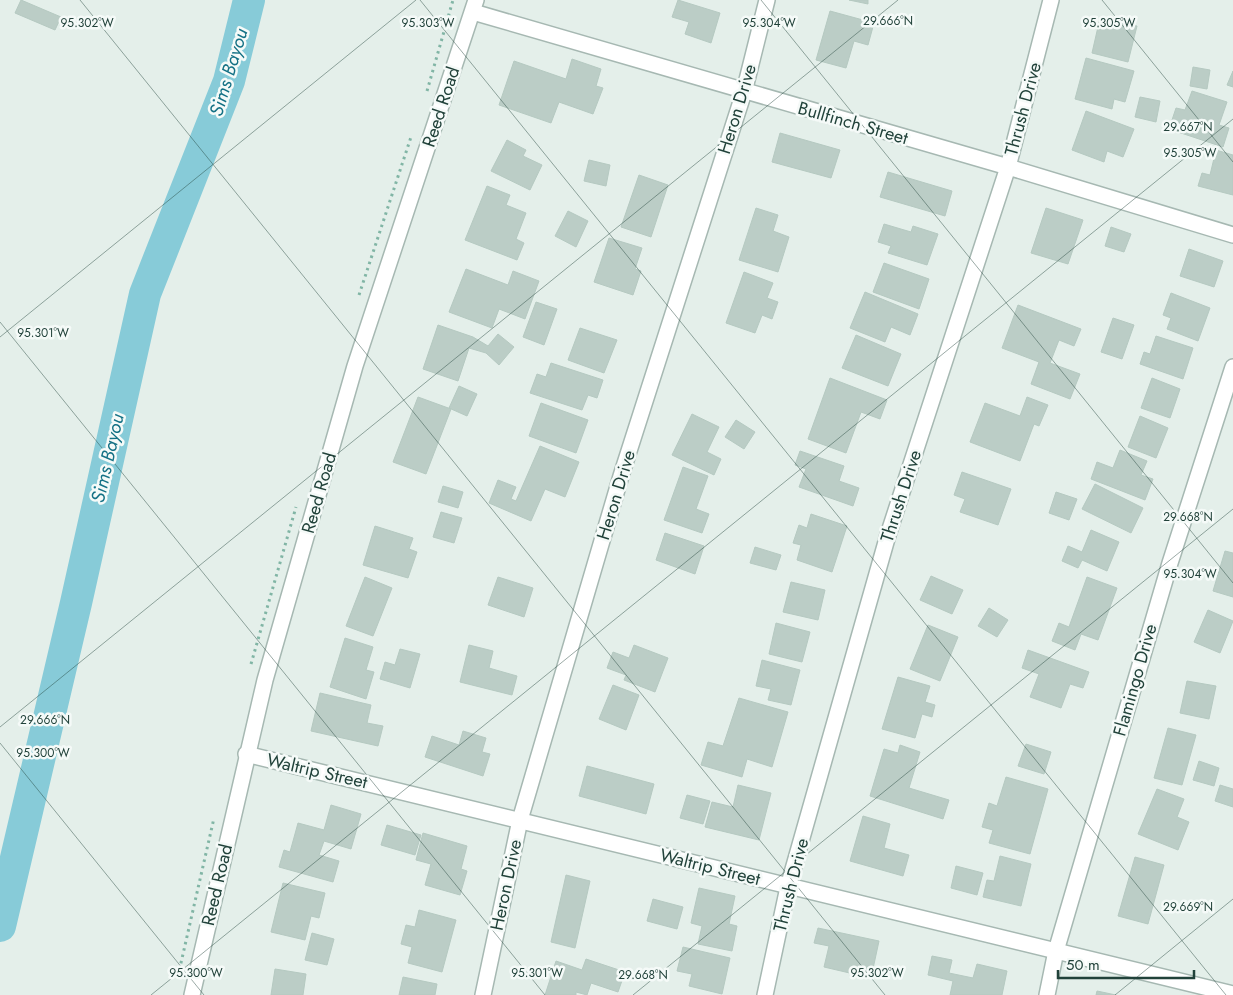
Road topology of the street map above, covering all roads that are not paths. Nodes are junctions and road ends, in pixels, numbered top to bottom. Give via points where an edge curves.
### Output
1 (768, 0) edge
2 (1051, 0) edge
3 (475, 6) edge
4 (744, 92) junction
5 (1008, 167) junction
6 (1233, 235) edge
7 (1233, 367) edge
8 (246, 754) junction
9 (520, 820) junction
10 (788, 887) junction
11 (1056, 951) junction
12 (1233, 994) edge
13 (192, 995) edge
14 (482, 995) edge
15 (765, 995) edge
16 (1047, 995) edge

1 - 4 street, Heron Drive
2 - 5 street, Thrush Drive
3 - 4 street, Bullfinch Street
3 - 8 street, Reed Road via 355,366
4 - 5 street, Bullfinch Street
4 - 9 street, Heron Drive via 624,466
5 - 6 street, Bullfinch Street
5 - 10 street, Thrush Drive via 888,535
7 - 11 street, Flamingo Drive via 1170,563
8 - 9 street, Waltrip Street
8 - 13 street, Reed Road
9 - 10 street, Waltrip Street
9 - 14 street, Heron Drive
10 - 11 street, Waltrip Street
10 - 15 street, Thrush Drive
11 - 12 street, Waltrip Street
11 - 16 street, Flamingo Drive

